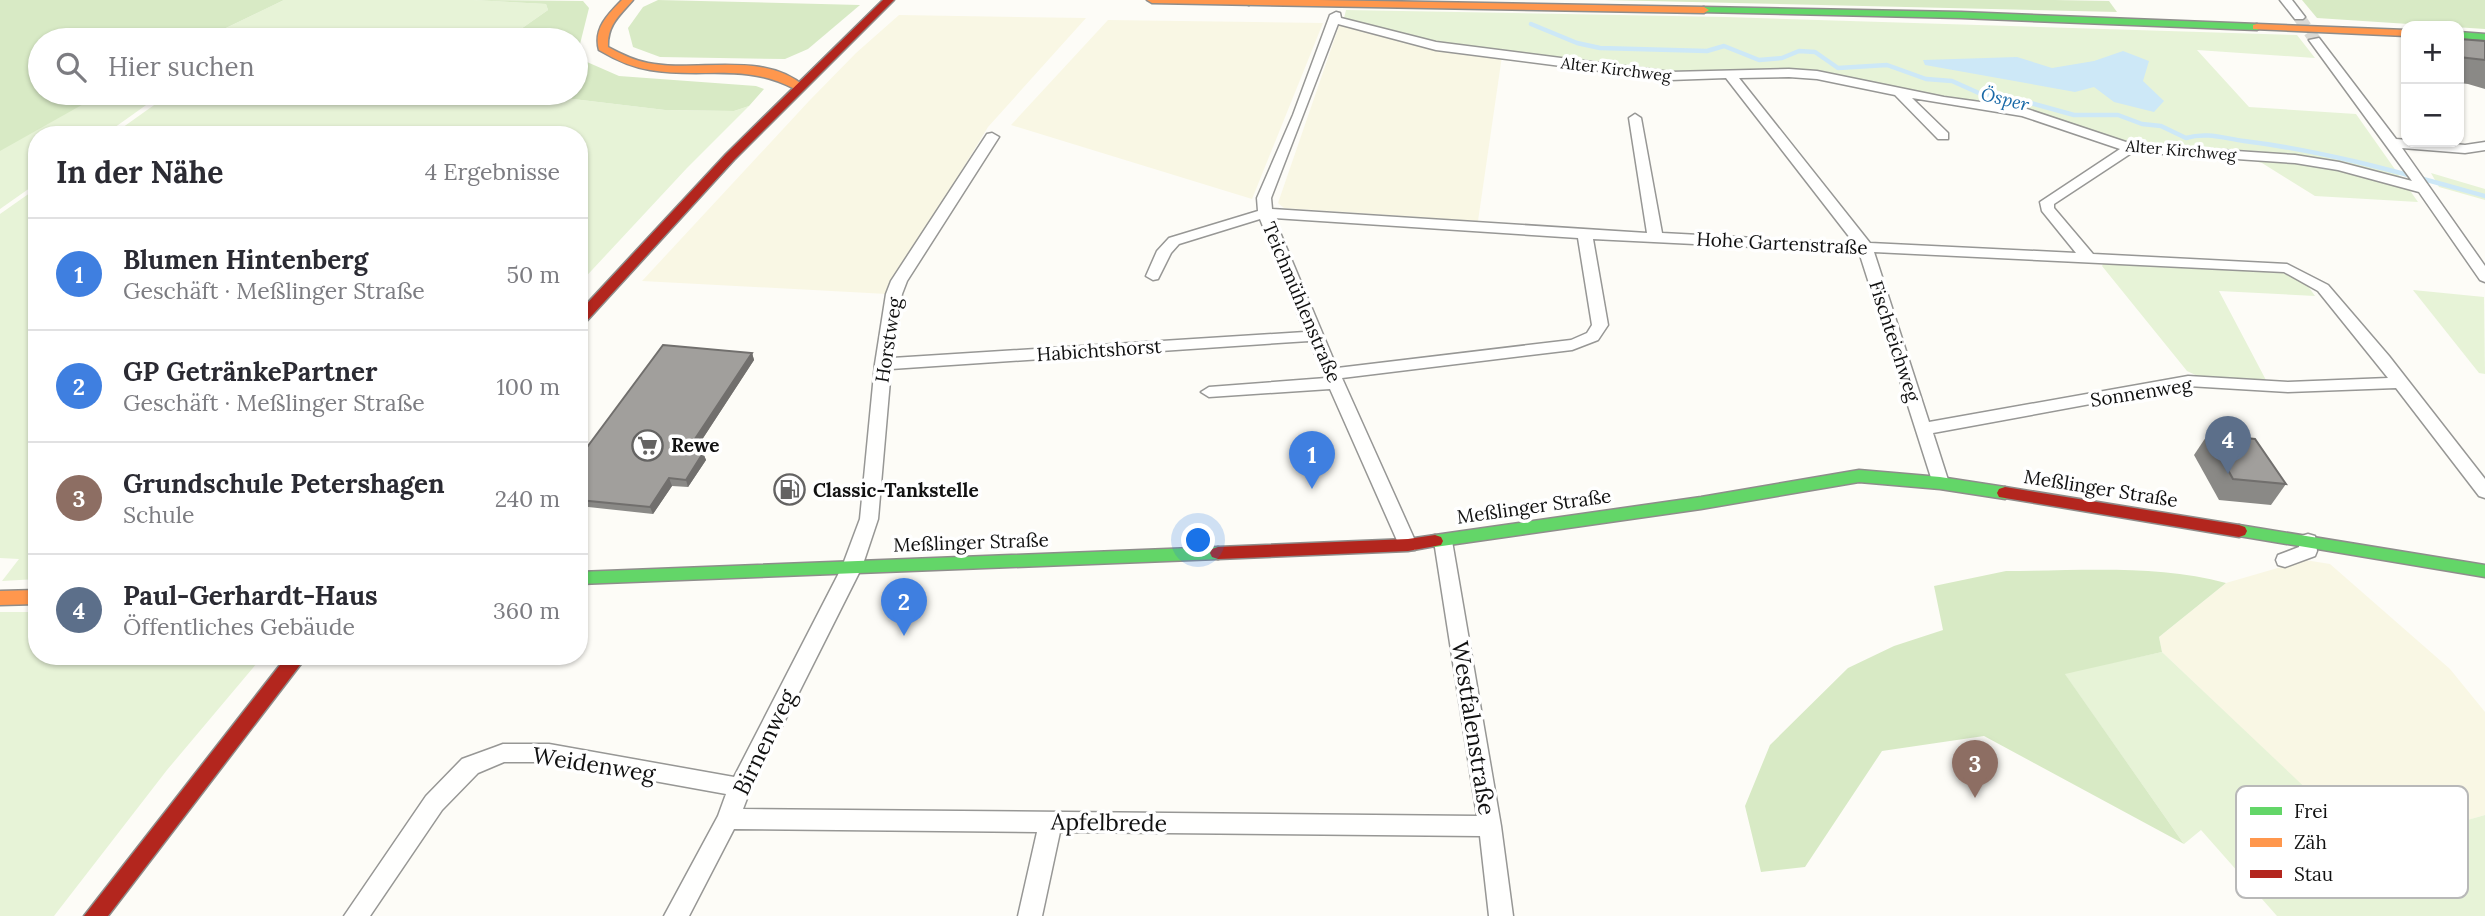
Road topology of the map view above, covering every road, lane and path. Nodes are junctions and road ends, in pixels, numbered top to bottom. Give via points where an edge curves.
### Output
1 (889, 0) edge
2 (1152, 0) edge
3 (1177, 0) edge
4 (2286, 0) edge
5 (1246, 1) edge
6 (618, 3) edge
7 (2299, 17) tunnel mouth
8 (1335, 18) joint
9 (2401, 33) edge
10 (2464, 35) edge
11 (2485, 37) edge
12 (2315, 40) tunnel mouth
13 (833, 53) junction
14 (748, 71) junction
15 (1730, 75) junction
16 (799, 87) junction
17 (1900, 93) junction
18 (1635, 118) dead end
19 (1943, 136) dead end
20 (992, 137) dead end
21 (2392, 143) junction
22 (2485, 146) edge
23 (2130, 148) junction
24 (2422, 187) junction
25 (1265, 213) junction
26 (1585, 234) junction
27 (1655, 237) junction
28 (1865, 247) junction
29 (2088, 258) junction
30 (1153, 276) dead end
31 (2485, 277) edge
32 (588, 311) edge
33 (1315, 336) junction
34 (883, 364) junction
35 (1334, 379) junction
36 (2402, 383) junction
37 (1209, 392) dead end
38 (1924, 429) junction
39 (1940, 483) junction
40 (2485, 492) edge
41 (1443, 541) junction
42 (2308, 541) junction
43 (1408, 545) junction
44 (2285, 560) dead end
45 (852, 567) junction
46 (2485, 571) edge
47 (588, 578) edge
48 (28, 597) edge
49 (0, 598) edge
50 (291, 665) edge
51 (298, 665) edge
52 (283, 675) junction
53 (740, 788) junction
54 (727, 819) junction
55 (1051, 821) junction
56 (1490, 826) junction
57 (94, 916) edge
58 (356, 916) edge
59 (676, 916) edge
60 (1030, 916) edge
61 (1501, 916) edge

1 - 13 main road
2 - 3 main road
3 - 5 main road
4 - 7 street
5 - 9 main road via 1961,15
6 - 14 main road via 600,36 603,48 616,59 638,66
8 - 15 street, Alter Kirchweg via 1436,46 1670,76
8 - 25 street, Teichmühlenstraße via 1264,198
10 - 11 main road
12 - 21 street
13 - 14 main road via 795,65
13 - 16 main road
14 - 16 main road via 778,76
15 - 17 street, Alter Kirchweg via 1817,75
15 - 28 street, Fischteichweg
16 - 32 main road
17 - 19 street
17 - 23 street, Alter Kirchweg via 2024,112
18 - 27 street
20 - 34 street, Horstweg via 899,281
21 - 22 street via 2465,149
21 - 24 street
23 - 24 street, Alter Kirchweg via 2295,159
23 - 29 street via 2047,201 2047,208
24 - 31 street
25 - 26 street, Hohe Gartenstraße
25 - 30 street via 1174,241
25 - 33 street, Teichmühlenstraße
26 - 27 street, Hohe Gartenstraße
26 - 35 street via 1600,325 1588,340
27 - 28 street, Hohe Gartenstraße
28 - 29 street, Hohe Gartenstraße
28 - 38 street, Fischteichweg
29 - 36 street, Hohe Gartenstraße via 2298,272 2323,288
33 - 34 street, Habichtshorst
33 - 35 street, Teichmühlenstraße
34 - 45 street, Horstweg via 869,519
35 - 37 street
35 - 43 street, Teichmühlenstraße
36 - 38 street, Sonnenweg via 2288,387 2188,382
36 - 40 street
38 - 39 street, Fischteichweg
39 - 41 main road, Meßlinger Straße via 1859,476
39 - 42 main road, Meßlinger Straße
41 - 43 main road, Meßlinger Straße
41 - 56 street, Westfalenstraße
42 - 44 street via 2308,551
42 - 46 main road, Meßlinger Straße
43 - 45 main road, Meßlinger Straße
45 - 47 main road, Meßlinger Straße
45 - 53 street, Birnenweg
48 - 49 main road
50 - 52 main road
51 - 52 main road
52 - 57 main road
53 - 54 street, Birnenweg
53 - 58 street, Weidenweg via 549,753 503,752 470,766 434,803
54 - 55 street, Apfelbrede
54 - 59 street, Birnenweg
55 - 56 street, Apfelbrede
55 - 60 street
56 - 61 street, Westfalenstraße

